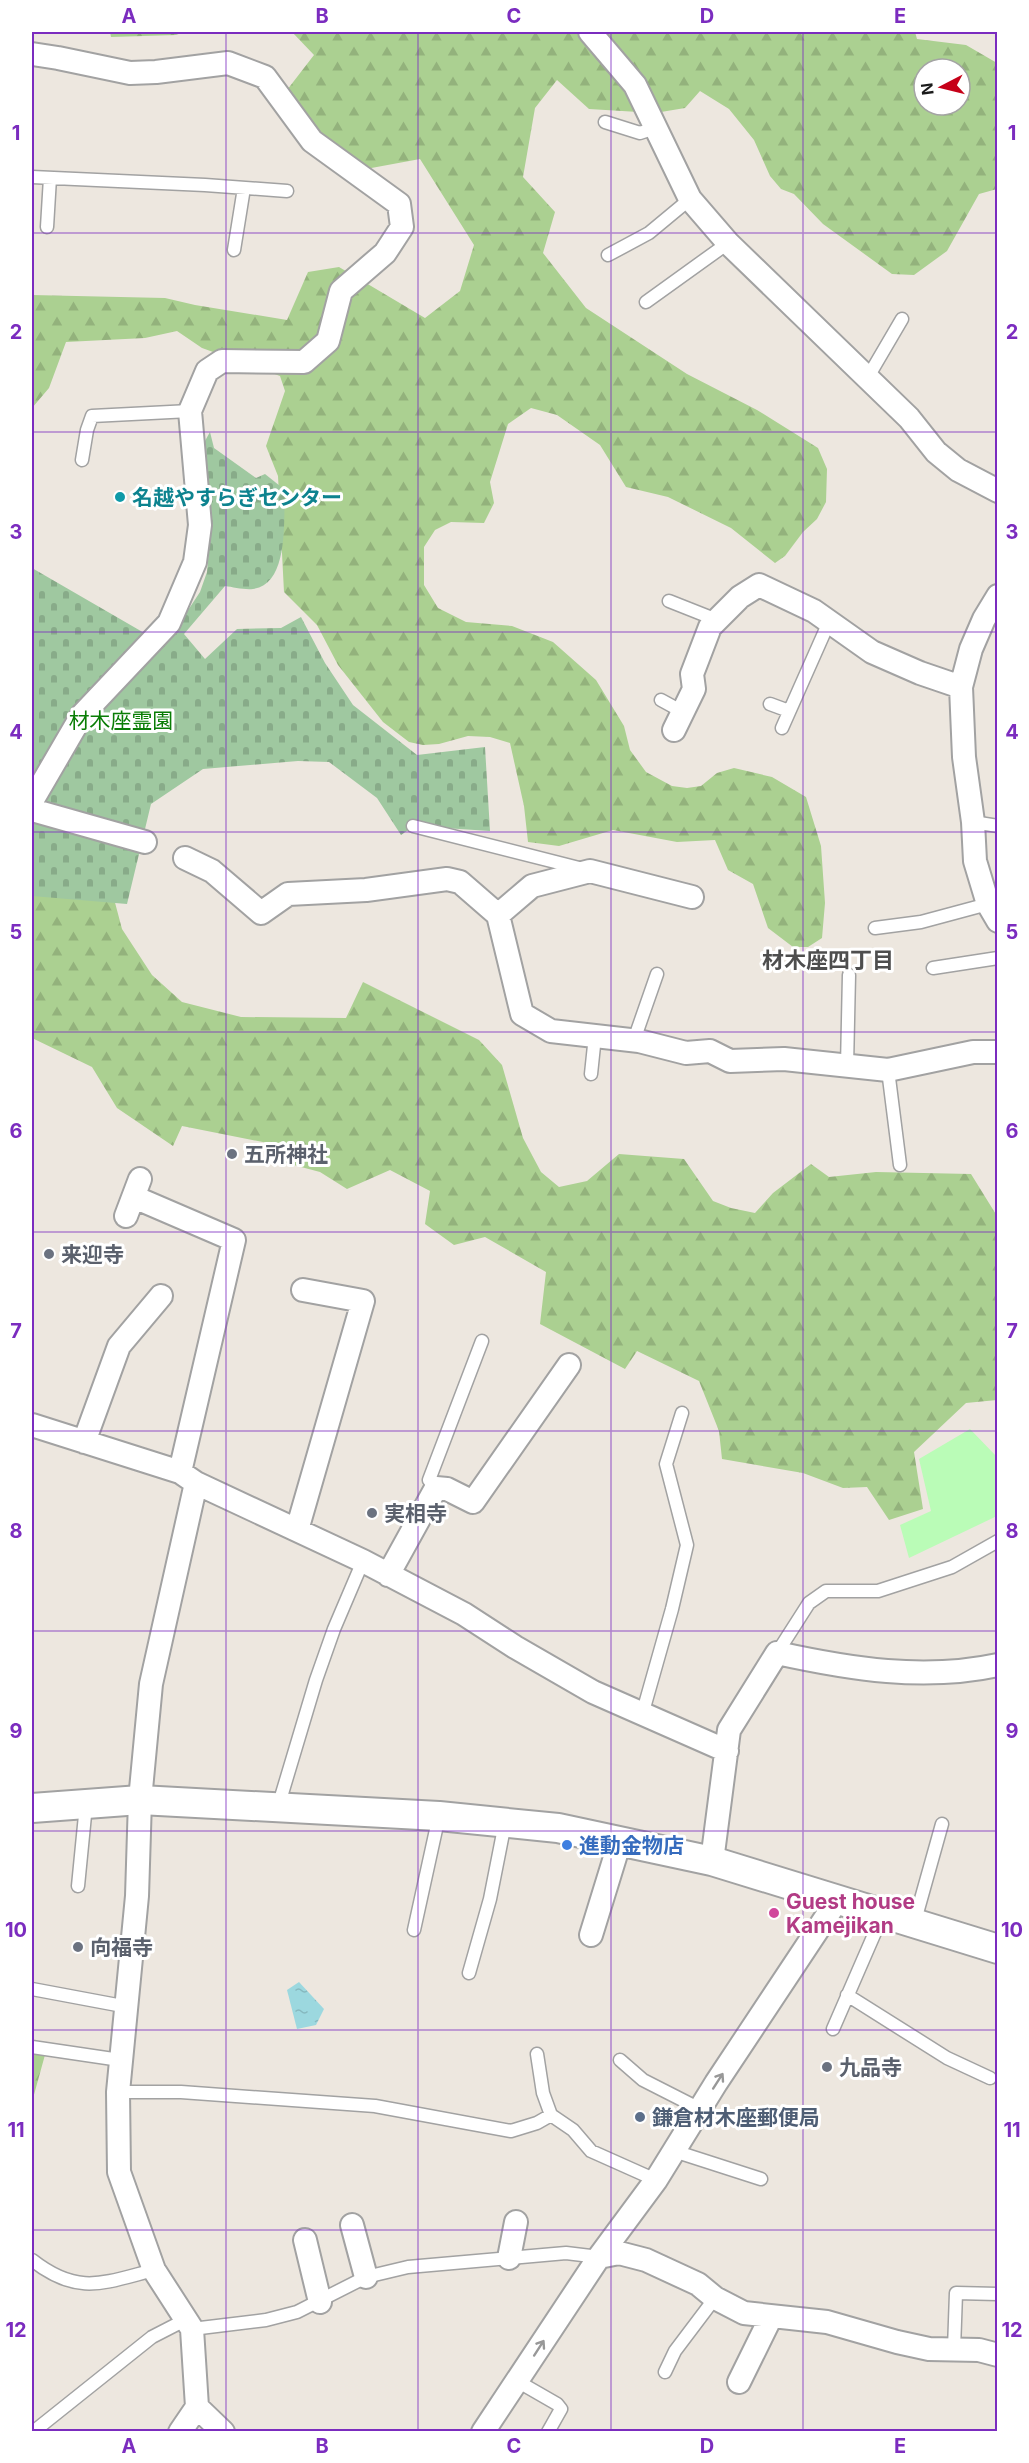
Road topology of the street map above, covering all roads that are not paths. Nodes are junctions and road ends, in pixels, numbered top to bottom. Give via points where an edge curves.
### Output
1 (590, 32) edge
2 (32, 54) edge
3 (605, 122) dead end
4 (655, 128) junction
5 (32, 177) edge
6 (50, 178) junction
7 (244, 188) junction
8 (286, 191) dead end
9 (690, 200) junction
10 (47, 227) dead end
11 (728, 243) junction
12 (234, 250) dead end
13 (608, 255) dead end
14 (646, 302) dead end
15 (902, 319) dead end
16 (867, 377) junction
17 (190, 411) junction
18 (82, 460) dead end
19 (998, 491) edge
20 (998, 596) edge
21 (669, 602) dead end
22 (717, 620) junction
23 (829, 622) junction
24 (961, 687) junction
25 (662, 700) dead end
26 (770, 704) dead end
27 (789, 711) junction
28 (679, 721) joint
29 (782, 728) dead end
30 (32, 801) edge
31 (32, 810) edge
32 (973, 822) junction
33 (413, 826) dead end
34 (998, 826) edge
35 (145, 842) dead end
36 (185, 858) dead end
37 (590, 871) junction
38 (692, 897) dead end
39 (993, 913) edge
40 (498, 915) junction
41 (875, 928) dead end
42 (998, 958) edge
43 (933, 968) dead end
44 (657, 974) dead end
45 (849, 975) dead end
46 (595, 1036) junction
47 (634, 1040) junction
48 (998, 1052) edge
49 (847, 1066) junction
50 (888, 1070) junction
51 (591, 1074) dead end
52 (900, 1165) dead end
53 (133, 1197) dead end
54 (303, 1290) dead end
55 (161, 1296) dead end
56 (482, 1341) dead end
57 (569, 1365) dead end
58 (682, 1413) dead end
59 (32, 1425) edge
60 (84, 1442) junction
61 (188, 1478) junction
62 (436, 1488) junction
63 (297, 1530) junction
64 (998, 1541) edge
65 (363, 1561) junction
66 (388, 1575) junction
67 (777, 1653) junction
68 (998, 1665) edge
69 (642, 1715) junction
70 (727, 1751) junction
71 (140, 1800) junction
72 (86, 1804) junction
73 (278, 1807) junction
74 (32, 1808) edge
75 (439, 1816) junction
76 (506, 1821) junction
77 (942, 1824) dead end
78 (620, 1841) junction
79 (712, 1862) junction
80 (78, 1886) dead end
81 (838, 1899) junction
82 (883, 1914) junction
83 (914, 1924) junction
84 (414, 1930) dead end
85 (591, 1935) dead end
86 (998, 1949) edge
87 (469, 1973) dead end
88 (32, 1989) edge
89 (847, 1995) junction
90 (128, 2007) junction
91 (833, 2029) dead end
92 (32, 2047) edge
93 (537, 2054) dead end
94 (120, 2060) junction
95 (620, 2060) dead end
96 (990, 2078) dead end
97 (118, 2092) junction
98 (700, 2109) junction
99 (551, 2115) junction
100 (674, 2151) junction
101 (761, 2179) dead end
102 (656, 2180) junction
103 (516, 2222) dead end
104 (352, 2224) dead end
105 (305, 2240) dead end
106 (599, 2257) junction
107 (509, 2258) junction
108 (32, 2260) edge
109 (154, 2270) junction
110 (366, 2277) junction
111 (998, 2294) edge
112 (715, 2298) junction
113 (320, 2302) junction
114 (771, 2317) junction
115 (190, 2324) junction
116 (954, 2349) junction
117 (998, 2355) edge
118 (665, 2372) dead end
119 (517, 2381) junction
120 (740, 2382) dead end
121 (197, 2408) junction
122 (33, 2432) edge
123 (180, 2432) edge
124 (223, 2432) edge
125 (483, 2432) edge
126 (548, 2432) edge

1 - 4 street via 635,85
2 - 17 street via 130,73 228,63 265,77 312,141 399,204 402,227 385,253 342,291 328,341 304,362 222,361 207,371
3 - 4 lane via 640,133
4 - 9 street
5 - 6 lane
6 - 7 lane
6 - 10 lane
7 - 8 lane
7 - 12 lane
9 - 11 street
9 - 13 lane via 649,233
11 - 14 lane
11 - 16 street
15 - 16 lane
16 - 19 street via 909,418 936,452 958,470
17 - 18 lane via 92,416
17 - 30 street via 200,525 195,562 169,623 82,715
20 - 24 street via 971,649
21 - 22 lane
22 - 23 street via 759,585
22 - 28 street via 710,627 692,674 694,689
23 - 24 street via 872,652
23 - 27 lane
24 - 32 street via 964,757
25 - 28 lane
26 - 27 lane
27 - 29 lane
31 - 35 street
32 - 34 lane
32 - 39 street via 975,861
33 - 37 lane
36 - 40 street via 212,871 261,913 288,894 366,890 447,879 459,882
37 - 38 street
37 - 40 street via 532,886
39 - 41 lane
40 - 46 street via 522,1014 551,1030
42 - 43 lane
44 - 47 lane
45 - 49 lane
46 - 47 street
46 - 51 lane
47 - 49 street via 686,1053 710,1051 730,1061 784,1059
48 - 50 street via 973,1052
49 - 50 street
50 - 52 lane
53 - 61 street via 234,1240
54 - 63 street via 363,1300
55 - 60 street via 119,1346
56 - 62 lane via 429,1480
57 - 62 street via 473,1502
58 - 69 lane via 666,1464 687,1545
59 - 60 street
60 - 61 street
61 - 63 street
61 - 71 street via 150,1684
62 - 66 street
63 - 65 street
64 - 67 lane via 952,1567 878,1591 826,1591 809,1603
65 - 66 street
65 - 73 lane via 316,1680
66 - 69 street via 464,1614 593,1692
67 - 68 street via 829,1664 919,1673 969,1671
67 - 70 street via 729,1730
69 - 70 street
70 - 79 street
71 - 72 street
71 - 73 street
71 - 90 street
72 - 74 street
72 - 80 lane
73 - 75 street
75 - 76 street
75 - 84 lane
76 - 78 street
76 - 87 lane
77 - 83 lane
78 - 79 street
78 - 85 street
79 - 81 street
81 - 82 street
98 -> 81 street
82 - 83 street
82 - 89 lane
83 - 86 street
88 - 90 lane
89 - 91 lane
89 - 96 lane via 947,2058
90 - 94 street
92 - 94 lane
93 - 99 lane
94 - 97 street
95 - 98 lane via 643,2080
97 - 99 lane via 193,2093 375,2106 511,2131
97 - 109 street via 118,2172
98 - 100 street
99 - 102 lane via 573,2130 591,2151
100 - 101 lane
100 - 102 street
102 - 106 street
103 - 107 street
104 - 110 street
105 - 113 street
106 - 107 lane via 566,2253
106 - 112 street via 619,2253 646,2260 698,2284
119 -> 106 street
107 - 110 lane via 408,2267
108 - 109 lane via 68,2281 92,2285
109 - 115 street
110 - 113 lane
111 - 116 lane via 956,2293
112 - 114 street via 744,2313
112 - 118 lane via 675,2350
113 - 115 lane via 266,2320
114 - 116 street via 827,2322 918,2347
114 - 120 street
115 - 121 street
115 - 122 lane via 152,2337
116 - 117 street
119 - 125 street
119 - 126 lane via 561,2409
121 - 123 street
121 - 124 street

